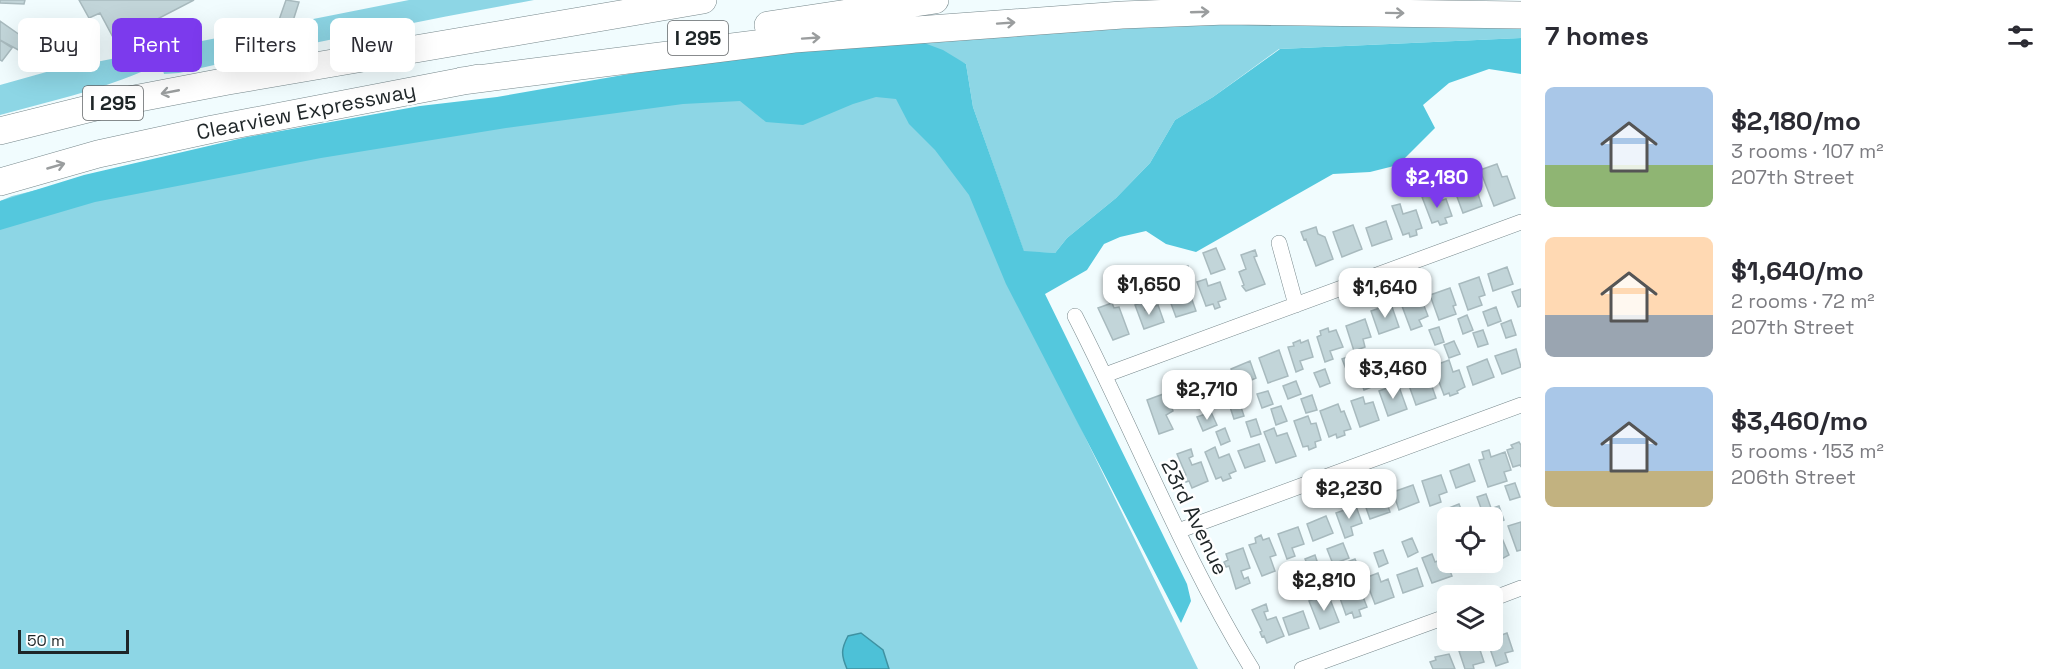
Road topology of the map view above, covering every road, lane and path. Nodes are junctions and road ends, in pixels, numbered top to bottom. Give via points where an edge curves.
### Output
1 (646, 0) edge
2 (704, 0) edge
3 (935, 0) edge
4 (1521, 15) edge
5 (228, 81) junction
6 (462, 81) junction
7 (0, 130) edge
8 (0, 182) edge
9 (1521, 222) edge
10 (1279, 243) dead end
11 (1296, 305) junction
12 (1075, 316) dead end
13 (1105, 375) junction
14 (1521, 405) edge
15 (1178, 531) junction
16 (1521, 588) edge
17 (1503, 595) edge
18 (1437, 620) edge
19 (1252, 669) edge
20 (1302, 669) edge

1 - 5 highway
2 - 5 highway, Clearview Expressway / I 295
3 - 6 highway, Clearview Expressway / I 295 via 763,26
6 -> 4 highway via 794,39 1122,15 1226,11
5 -> 7 highway, Clearview Expressway / I 295
8 -> 6 highway, Clearview Expressway / I 295 via 178,136
9 - 11 street
10 - 11 street
11 - 13 street
12 - 13 street, 23rd Avenue
13 - 15 street, 23rd Avenue
14 - 15 street
15 - 19 street, 23rd Avenue via 1222,621
16 - 17 street
18 - 20 street

